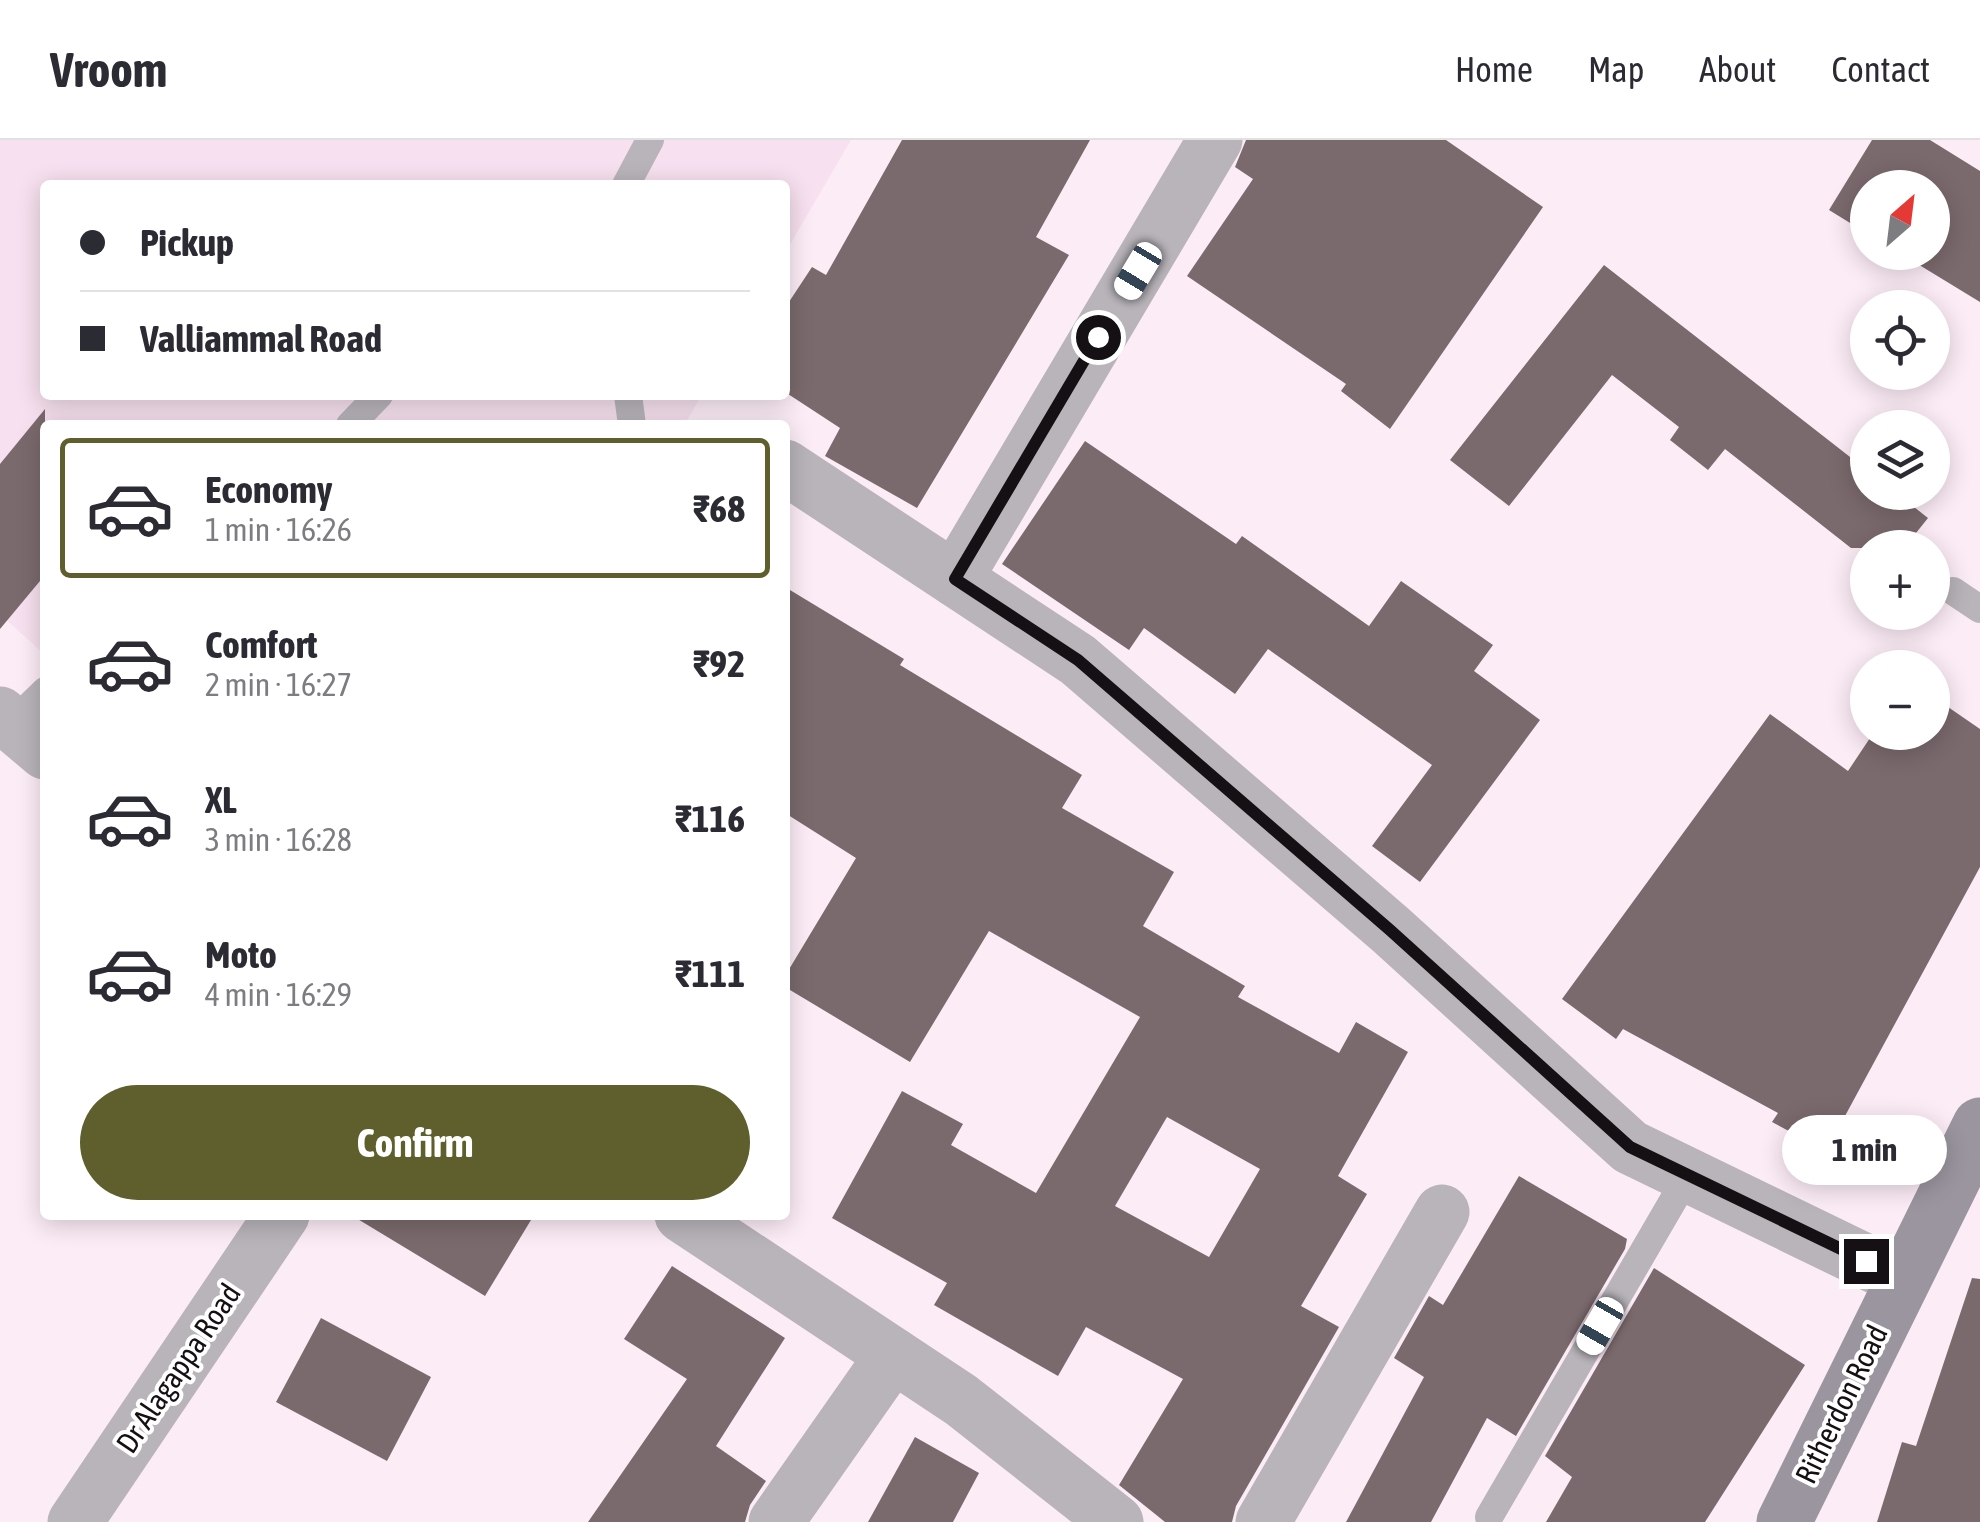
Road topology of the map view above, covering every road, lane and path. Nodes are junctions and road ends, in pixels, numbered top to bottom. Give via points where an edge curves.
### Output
1 (650, 140) edge
2 (1216, 140) edge
3 (629, 180) edge
4 (374, 400) edge
5 (355, 420) edge
6 (790, 470) edge
7 (955, 579) junction
8 (1953, 592) dead end
9 (1980, 609) edge
10 (1980, 1125) edge
11 (1688, 1175) junction
12 (1442, 1212) dead end
13 (279, 1220) edge
14 (690, 1220) edge
15 (1902, 1279) junction
16 (893, 1355) junction
17 (1489, 1518) dead end
18 (74, 1522) edge
19 (776, 1522) edge
20 (1116, 1522) edge
21 (1263, 1522) edge
22 (1784, 1522) edge

1 - 3 lane
2 - 7 street
4 - 5 lane
6 - 7 street
7 - 11 street via 1078,660 1630,1147
8 - 9 lane
10 - 15 main road, Ritherdon Road
11 - 15 street
11 - 17 lane
12 - 21 street
13 - 18 street, Dr Alagappa Road
14 - 16 street
15 - 22 main road, Ritherdon Road
16 - 19 street
16 - 20 street

